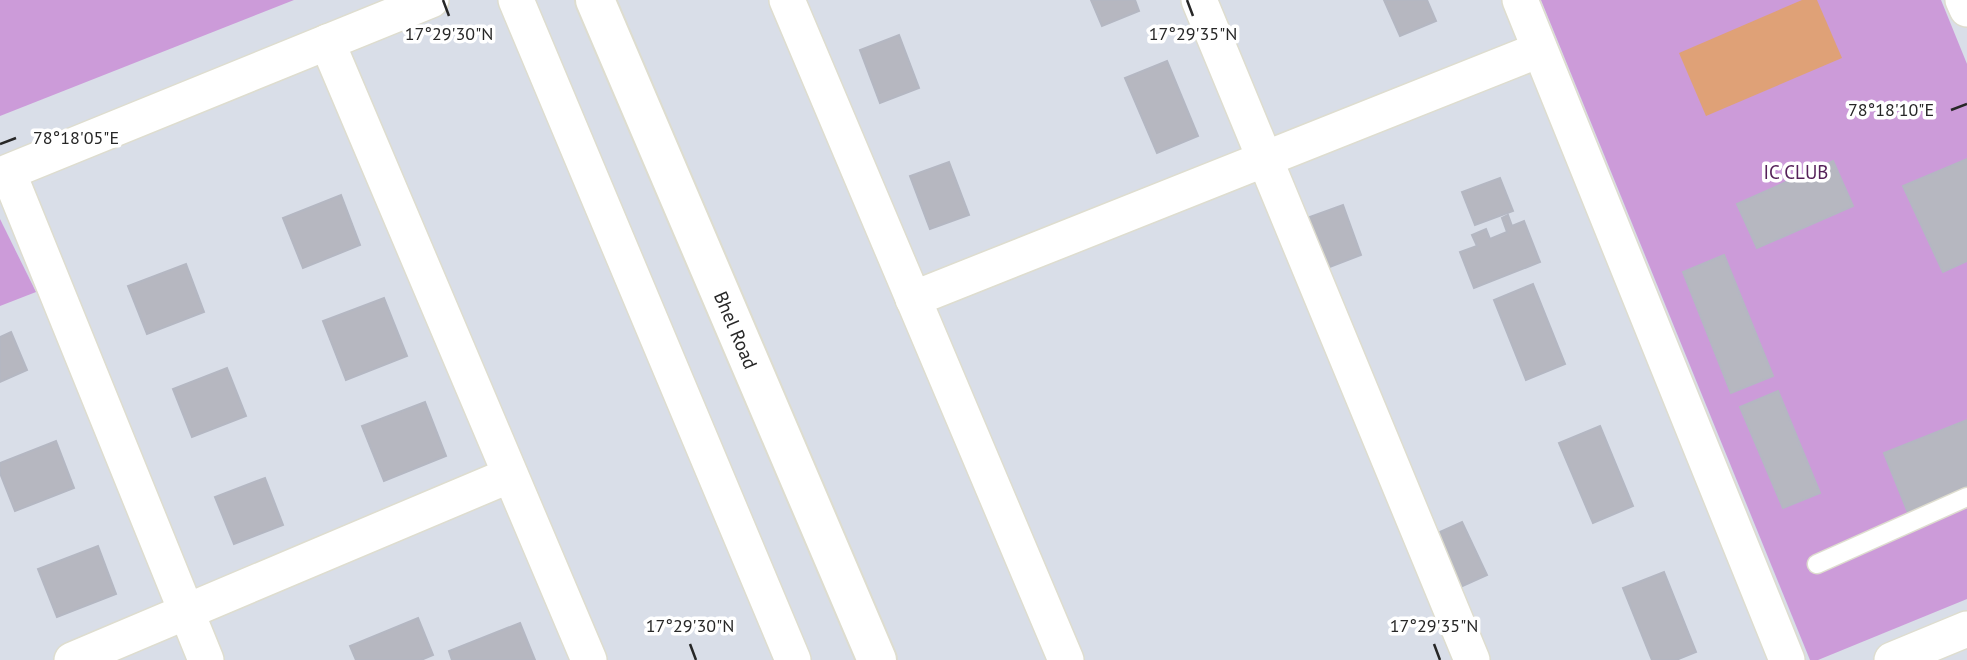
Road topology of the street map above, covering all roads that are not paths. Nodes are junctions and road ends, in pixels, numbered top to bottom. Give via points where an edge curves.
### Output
1 (431, 0) edge
2 (516, 0) edge
3 (595, 0) edge
4 (787, 0) edge
5 (1199, 0) edge
6 (1520, 0) edge
7 (1963, 0) edge
8 (1967, 9) edge
9 (327, 42) junction
10 (1539, 50) junction
11 (1265, 159) junction
12 (913, 299) junction
13 (510, 475) junction
14 (1967, 497) edge
15 (1817, 564) dead end
16 (186, 612) junction
17 (1967, 629) edge
18 (72, 660) edge
19 (206, 660) edge
20 (589, 660) edge
21 (793, 660) edge
22 (877, 660) edge
23 (1066, 660) edge
24 (1472, 660) edge
25 (1787, 660) edge
26 (1892, 660) edge

1 - 9 street
2 - 21 street
3 - 22 street, Bhel Road
4 - 12 street
5 - 11 street
6 - 10 street
7 - 8 street
9 - 13 street
9 - 16 street via 8,172
10 - 11 street
10 - 25 street
11 - 12 street
11 - 24 street
12 - 23 street
13 - 16 street
13 - 20 street
14 - 15 lane
16 - 18 street
16 - 19 street
17 - 26 street

